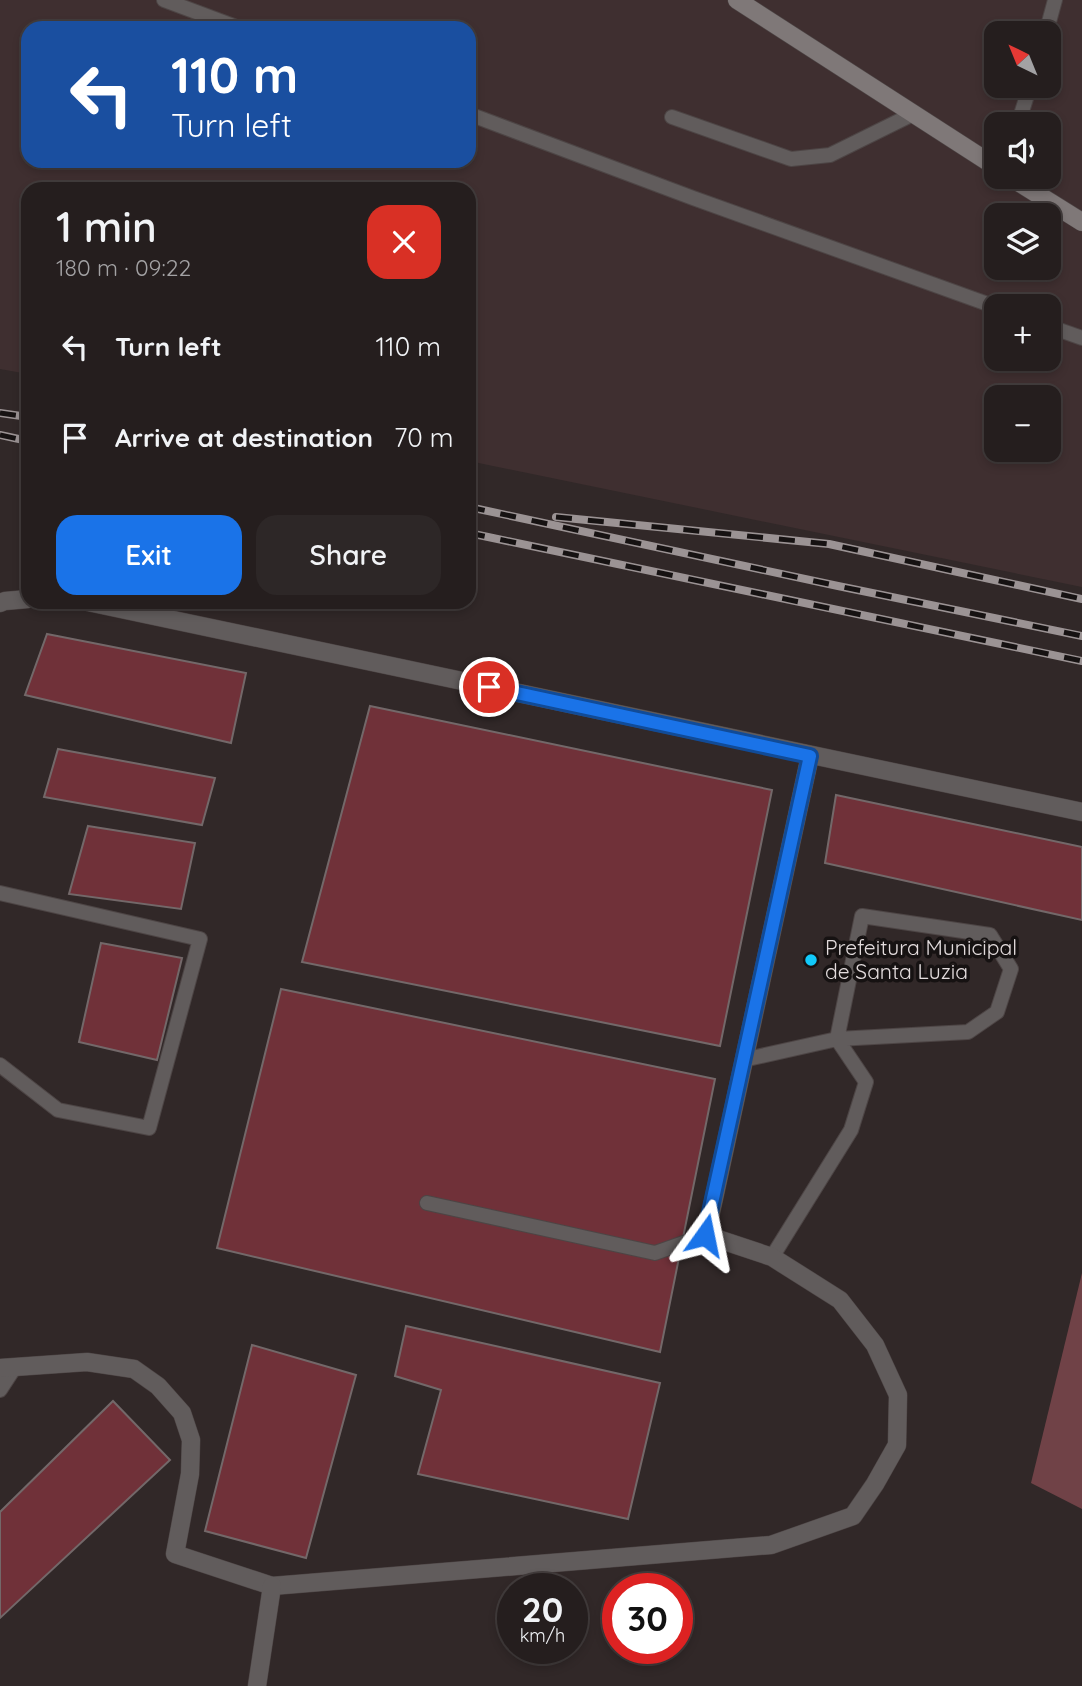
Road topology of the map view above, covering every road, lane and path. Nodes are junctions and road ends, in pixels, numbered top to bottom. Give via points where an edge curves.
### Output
1 (164, 0) edge
2 (737, 0) edge
3 (1055, 0) edge
4 (220, 21) edge
5 (1049, 21) edge
6 (912, 114) junction
7 (476, 117) edge
8 (672, 117) dead end
9 (984, 159) edge
10 (1029, 189) edge
11 (1082, 222) edge
12 (984, 303) edge
13 (1061, 331) edge
14 (1082, 338) edge
15 (21, 599) edge
16 (0, 603) edge
17 (121, 609) edge
18 (810, 756) junction
19 (1082, 812) edge
20 (0, 893) edge
21 (837, 1039) junction
22 (743, 1060) junction
23 (0, 1065) edge
24 (427, 1203) dead end
25 (705, 1235) junction
26 (772, 1257) junction
27 (8, 1368) edge
28 (0, 1390) edge
29 (272, 1586) junction
30 (257, 1686) edge

1 - 4 lane
2 - 6 street
3 - 5 lane
6 - 8 lane via 830,155 790,159
6 - 9 street
7 - 12 lane
10 - 11 street
13 - 14 lane
15 - 16 street
17 - 18 street
18 - 19 street
18 - 22 street
20 - 23 lane via 200,939 149,1128 58,1110
21 - 21 lane via 968,1032 997,1012 1011,969 990,936 862,916
21 - 22 lane
21 - 26 lane via 866,1082 851,1130
22 - 25 street
24 - 25 lane via 654,1254
25 - 26 street
26 - 29 street via 840,1300 876,1345 898,1395 897,1445 853,1516 771,1545
27 - 28 lane
27 - 29 street via 87,1362 134,1369 158,1386 182,1413 191,1440 190,1474 175,1554
29 - 30 street

